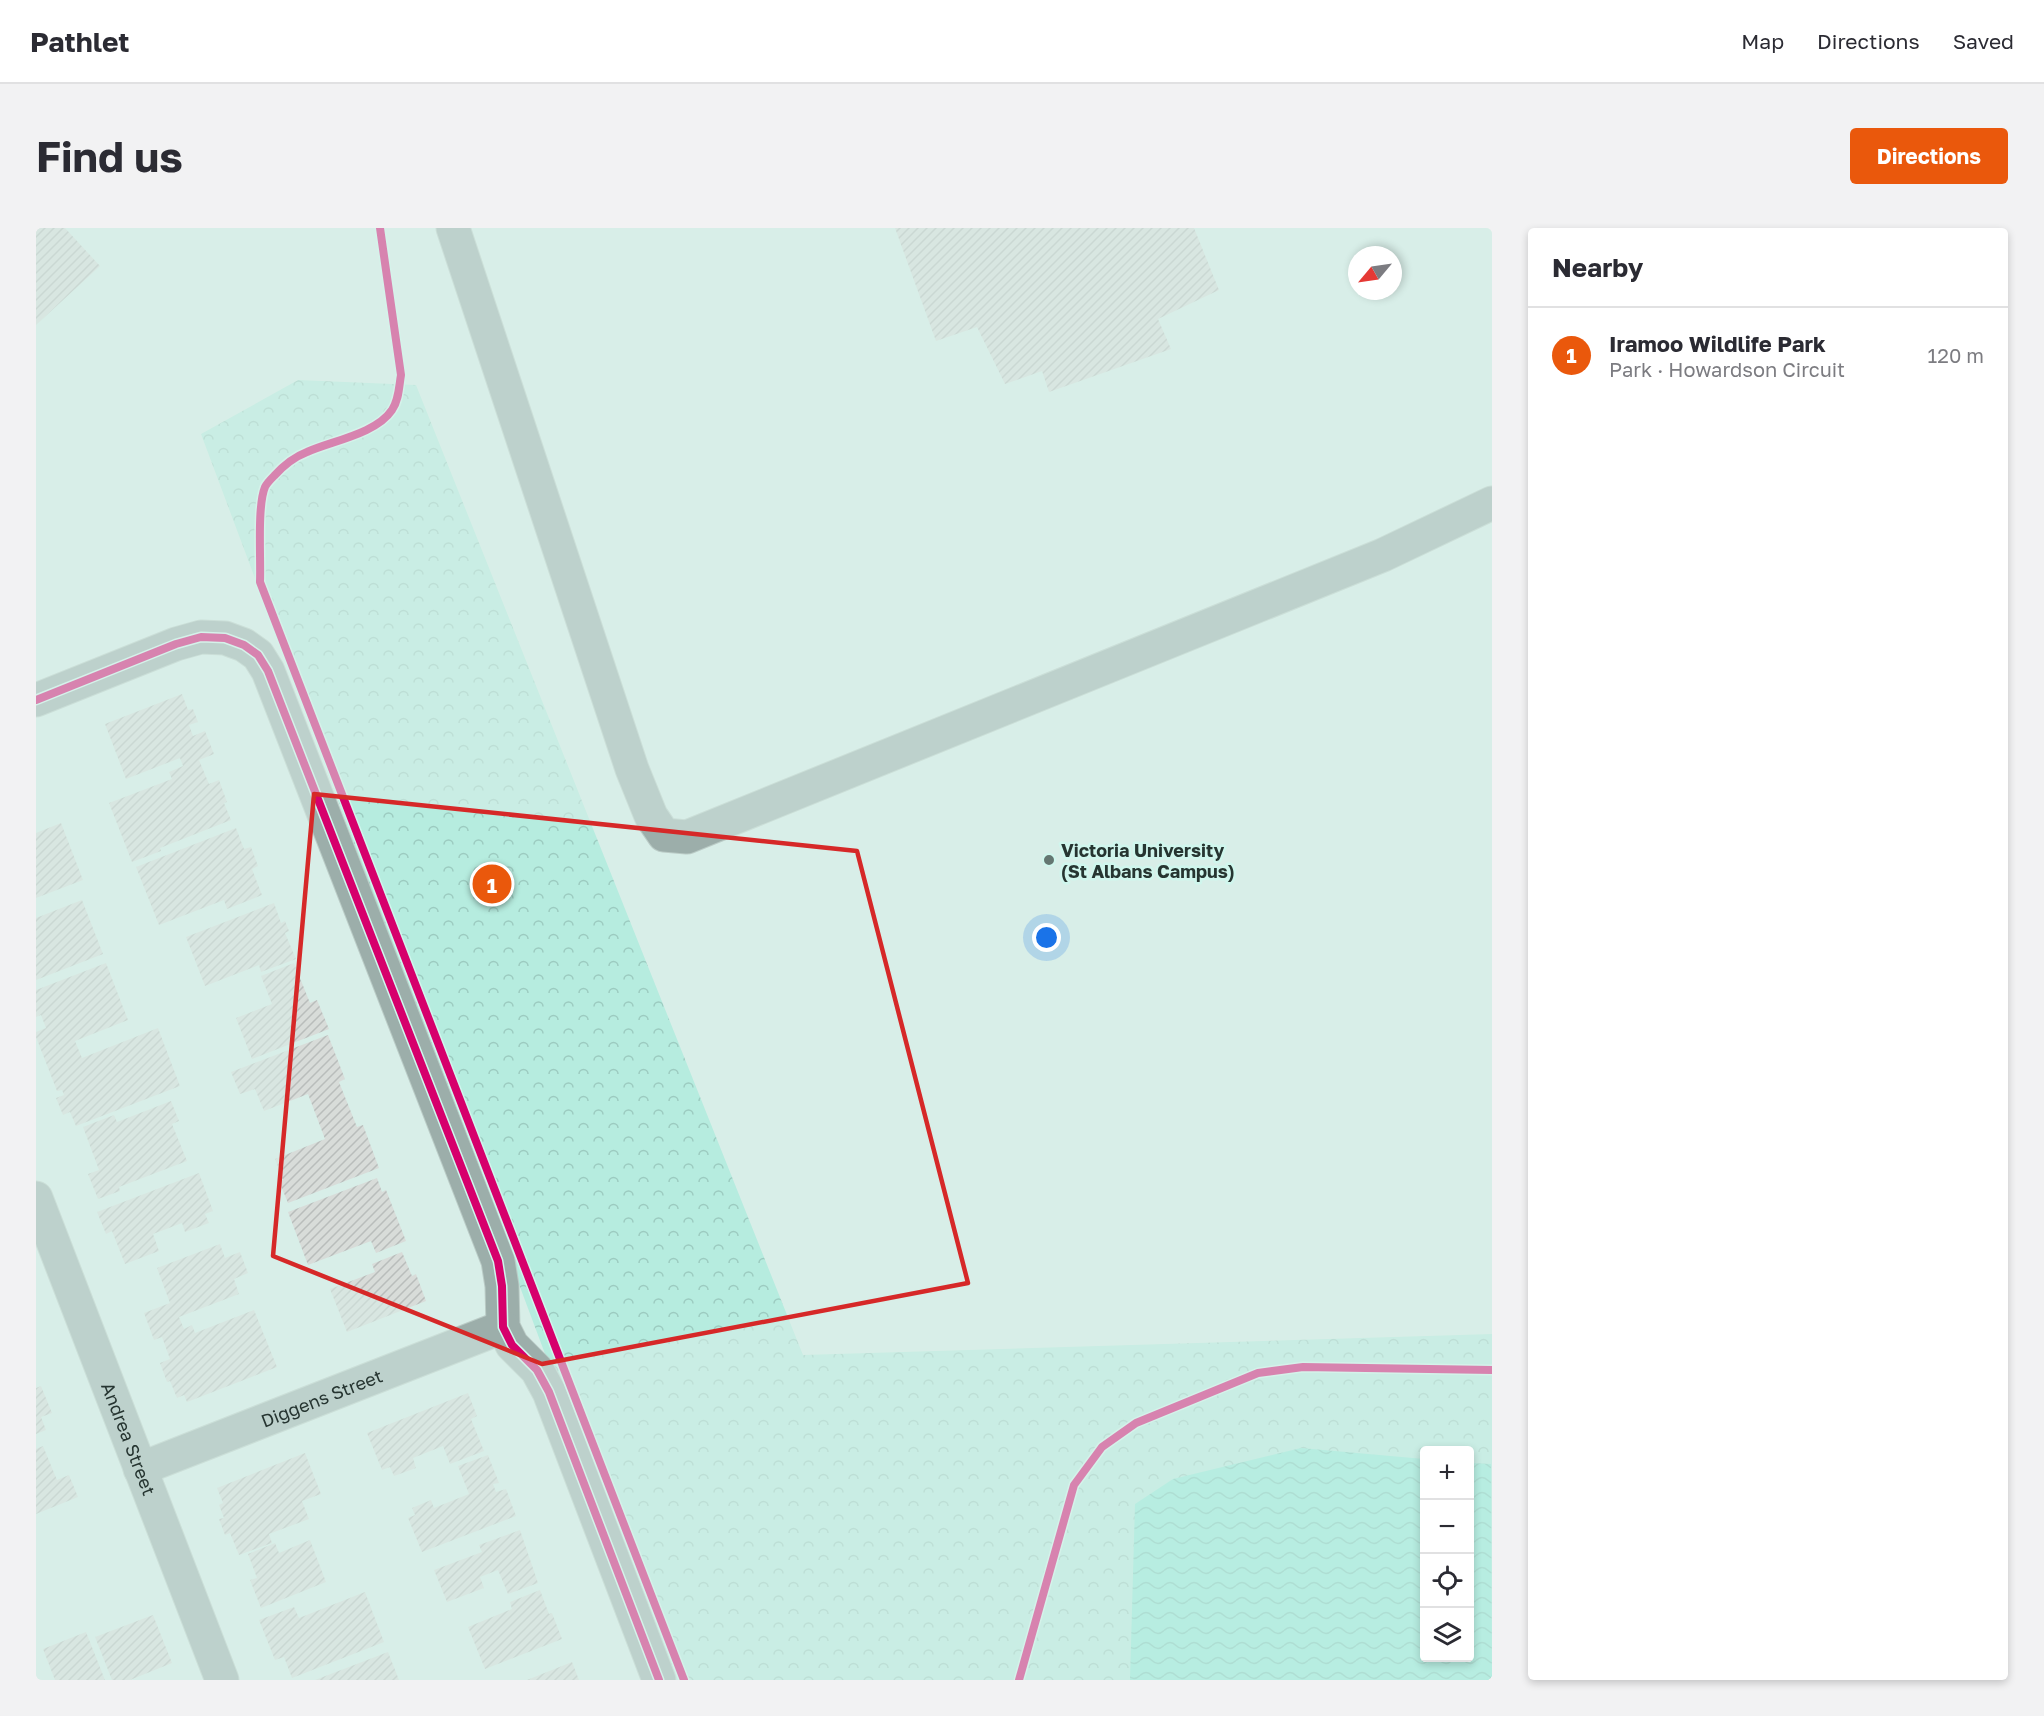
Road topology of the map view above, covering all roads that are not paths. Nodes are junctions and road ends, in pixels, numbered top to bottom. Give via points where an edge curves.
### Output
1 (453, 228) edge
2 (1492, 503) edge
3 (36, 700) edge
4 (36, 1198) edge
5 (42, 1231) edge
6 (503, 1327) junction
7 (140, 1469) junction
8 (222, 1680) edge
9 (659, 1680) edge

1 - 2 street via 632,769 651,816 664,835 687,837 1383,555
3 - 6 street via 201,637 225,638 258,656 268,671 498,1261
4 - 5 street, Andrea Street
5 - 7 street, Andrea Street
6 - 7 street, Diggens Street
6 - 9 street via 512,1345 537,1370 549,1392
7 - 8 street, Andrea Street

